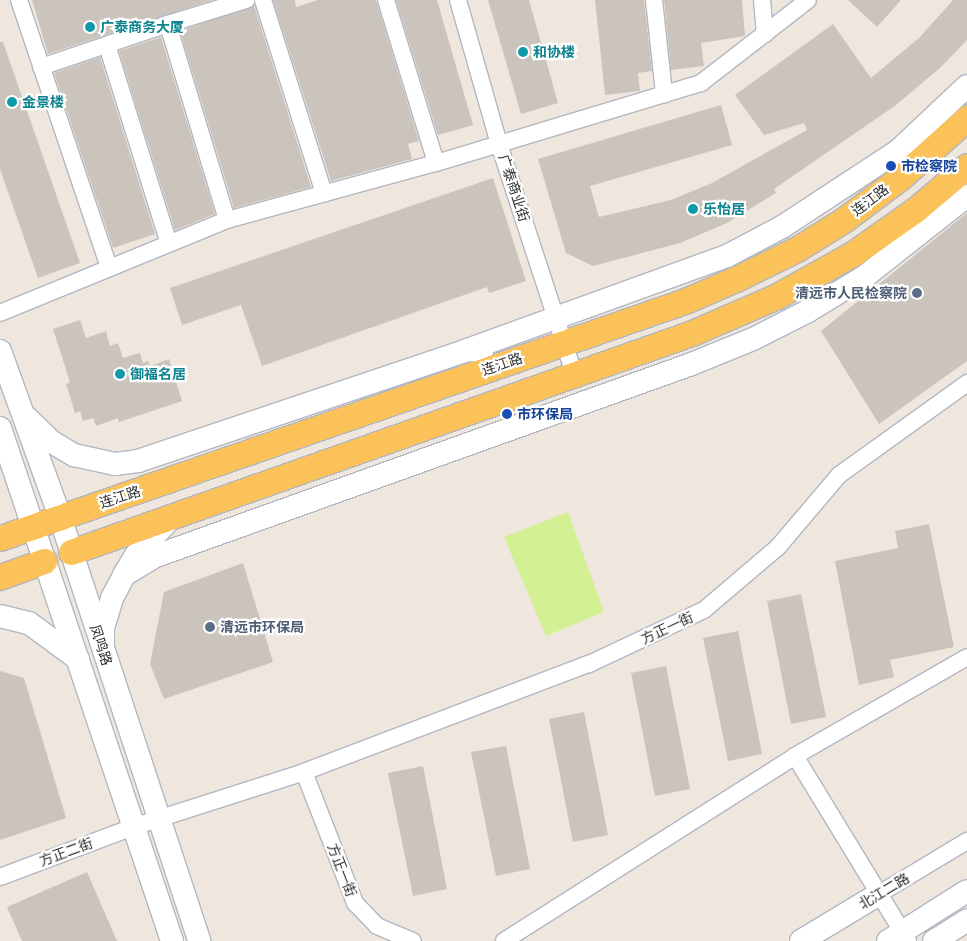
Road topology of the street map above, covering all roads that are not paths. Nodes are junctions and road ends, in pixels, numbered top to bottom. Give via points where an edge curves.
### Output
1 (19, 0) edge
2 (246, 0) edge
3 (263, 0) edge
4 (386, 0) edge
5 (458, 0) edge
6 (654, 0) edge
7 (762, 0) edge
8 (808, 0) edge
9 (168, 24) junction
10 (765, 34) junction
11 (107, 45) junction
12 (42, 67) junction
13 (967, 86) edge
14 (664, 94) junction
15 (967, 118) edge
16 (499, 144) junction
17 (436, 163) junction
18 (967, 166) edge
19 (324, 194) junction
20 (967, 196) edge
21 (227, 220) junction
22 (168, 244) junction
23 (109, 268) junction
24 (0, 313) edge
25 (557, 318) junction
26 (564, 342) junction
27 (0, 350) edge
28 (467, 350) junction
29 (530, 354) junction
30 (574, 374) junction
31 (967, 383) edge
32 (22, 413) junction
33 (0, 429) edge
34 (0, 439) edge
35 (60, 517) junction
36 (172, 517) junction
37 (33, 527) junction
38 (0, 538) edge
39 (71, 552) junction
40 (44, 561) junction
41 (124, 575) junction
42 (0, 577) edge
43 (0, 616) edge
44 (103, 651) junction
45 (967, 657) edge
46 (78, 659) junction
47 (795, 756) junction
48 (304, 772) junction
49 (157, 819) junction
50 (133, 827) junction
51 (967, 841) edge
52 (0, 877) edge
53 (967, 891) edge
54 (879, 894) junction
55 (967, 920) edge
56 (900, 938) edge
57 (172, 941) edge
58 (198, 941) edge
59 (413, 941) edge
60 (504, 941) edge
61 (801, 941) edge
62 (934, 941) edge

1 - 12 street
2 - 9 street
3 - 19 street
4 - 17 street
5 - 16 street, 广泰商业街
6 - 14 street
7 - 10 street
8 - 10 street
9 - 11 street
9 - 21 street
10 - 14 street via 701,83
11 - 12 street
11 - 22 street
12 - 23 street
13 - 25 main road, 连江路 via 899,150 782,227 727,256
14 - 16 street
15 - 26 main road, 连江路 via 845,220 797,249 685,301
16 - 17 street
16 - 25 street, 广泰商业街
17 - 19 street
18 - 30 main road via 915,210 854,253 777,296 692,333
19 - 21 street
20 - 41 main road via 864,277 753,339 689,365 156,556
21 - 22 street
22 - 23 street
23 - 24 street
25 - 26 street, 广泰商业街
25 - 28 main road, 连江路
26 - 29 main road, 连江路
26 - 30 street, 广泰商业街
27 - 32 main road, 凤鸣路
28 - 29 main road
28 - 32 main road, 连江路 via 130,462 115,464 74,455 52,442
29 - 35 main road, 连江路
30 - 36 main road
31 - 48 street, 方正一街 via 839,475 778,547 704,610 589,664
32 - 35 main road, 凤鸣路
33 - 34 main road
33 - 37 main road, 凤鸣路
35 - 37 main road, 连江路
35 - 39 main road, 凤鸣路
36 - 39 main road
36 - 41 main road via 136,555
37 - 38 main road, 连江路
37 - 40 main road, 凤鸣路
39 - 40 main road
39 - 44 main road, 凤鸣路
40 - 42 main road
40 - 46 main road, 凤鸣路
41 - 44 main road via 112,598 103,628
43 - 46 main road via 29,623
44 - 49 main road, 凤鸣路
45 - 47 street
46 - 50 main road, 凤鸣路
47 - 54 street
47 - 60 street
48 - 49 street, 方正一街
48 - 59 street, 方正一街 via 355,903 377,926
49 - 50 street, 方正二街
49 - 58 main road, 凤鸣路
50 - 52 street, 方正二街
50 - 57 main road, 凤鸣路
51 - 54 street, 北江二路
53 - 56 main road
54 - 56 street
54 - 61 main road, 北江二路
55 - 62 main road

